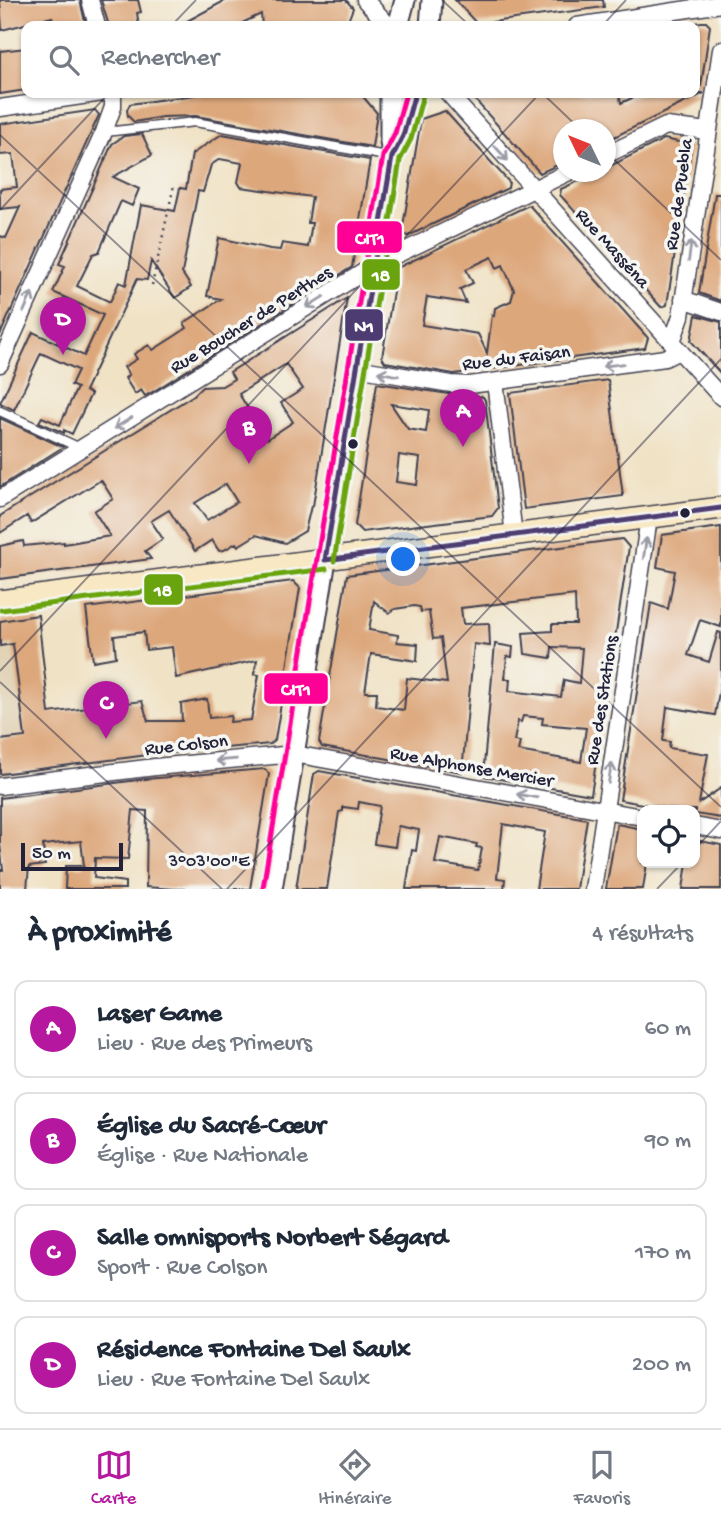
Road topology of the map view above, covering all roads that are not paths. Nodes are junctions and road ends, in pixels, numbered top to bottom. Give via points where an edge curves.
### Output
1 (90, 0) edge
2 (365, 0) edge
3 (405, 0) edge
4 (432, 0) edge
5 (721, 4) edge
6 (96, 21) edge
7 (384, 21) edge
8 (399, 21) edge
9 (430, 21) edge
10 (610, 21) edge
11 (721, 50) edge
12 (68, 98) edge
13 (113, 98) edge
14 (390, 98) edge
15 (414, 98) edge
16 (453, 98) edge
17 (717, 101) edge
18 (0, 108) edge
19 (104, 132) junction
20 (712, 136) edge
21 (616, 150) edge
22 (392, 157) junction
23 (553, 179) edge
24 (534, 188) junction
25 (373, 266) junction
26 (684, 299) junction
27 (721, 312) edge
28 (674, 346) junction
29 (0, 364) edge
30 (356, 368) junction
31 (495, 382) junction
32 (721, 397) edge
33 (0, 411) edge
34 (82, 448) junction
35 (0, 499) edge
36 (721, 508) edge
37 (649, 518) junction
38 (514, 535) junction
39 (325, 560) junction
40 (0, 601) edge
41 (294, 754) junction
42 (0, 786) edge
43 (605, 810) junction
44 (637, 816) edge
45 (700, 827) edge
46 (721, 831) edge
47 (272, 889) edge
48 (593, 889) edge

1 - 6 street
2 - 7 street
3 - 8 street
4 - 9 street
5 - 10 street
11 - 17 street, Rue de Puebla
12 - 18 street
13 - 19 street
14 - 22 street
15 - 22 street
16 -> 24 street, Rue Masséna
17 - 20 street, Rue de Puebla
19 - 22 lane via 195,122
29 -> 19 street
20 - 21 street via 666,126
26 -> 20 street, Rue de Puebla
22 - 25 street
23 - 24 street, Rue Boucher de Perthes
24 - 25 street, Rue Boucher de Perthes
24 - 28 street, Rue Masséna
25 - 30 street
25 -> 34 street, Rue Boucher de Perthes
26 - 27 street
26 - 28 street, Rue de Puebla
28 -> 31 street, Rue du Faisan via 665,358
28 - 32 street, Rue Masséna
31 -> 30 street, Rue du Faisan via 451,384
30 - 39 street
31 - 38 street
33 - 34 lane
34 - 35 street, Rue Boucher de Perthes
36 - 37 main road
37 - 38 main road
43 -> 37 street, Rue des Stations
38 - 39 main road
39 - 40 main road
39 - 41 street
41 -> 42 street, Rue Colson
43 -> 41 street, Rue Alphonse Mercier
41 - 47 street
43 - 44 street, Rue Alphonse Mercier
43 - 48 street, Rue des Stations
45 - 46 street

